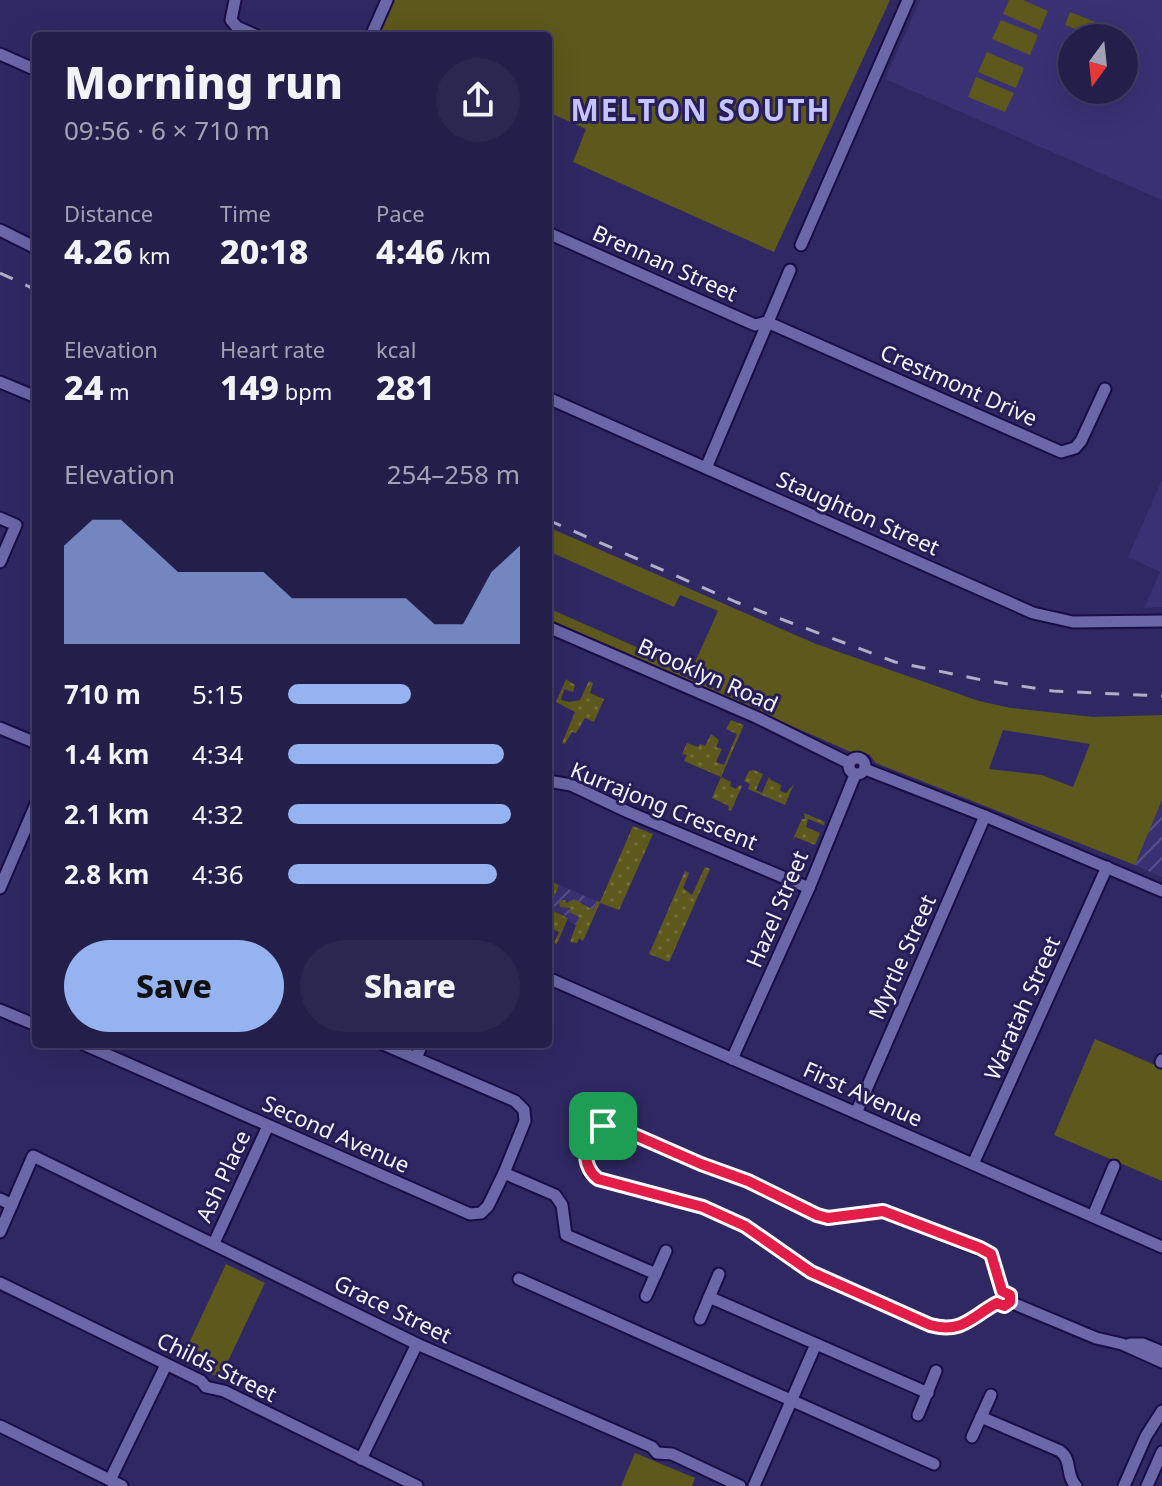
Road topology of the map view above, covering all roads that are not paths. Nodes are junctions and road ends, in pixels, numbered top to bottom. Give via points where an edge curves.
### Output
1 (387, 0) edge
2 (908, 0) edge
3 (233, 6) edge
4 (249, 32) edge
5 (373, 32) edge
6 (0, 54) edge
7 (32, 68) edge
8 (0, 230) edge
9 (552, 235) edge
10 (801, 245) dead end
11 (32, 246) edge
12 (790, 270) dead end
13 (767, 322) junction
14 (0, 382) edge
15 (1105, 389) dead end
16 (32, 395) edge
17 (552, 400) edge
18 (706, 468) junction
19 (0, 518) edge
20 (0, 562) edge
21 (1162, 621) edge
22 (552, 629) edge
23 (0, 728) edge
24 (32, 741) edge
25 (856, 769) junction
26 (552, 782) edge
27 (32, 813) edge
28 (985, 816) junction
29 (1107, 867) junction
30 (0, 888) edge
31 (809, 888) junction
32 (1162, 891) edge
33 (552, 980) edge
34 (0, 1010) edge
35 (32, 1023) edge
36 (92, 1048) edge
37 (392, 1048) edge
38 (420, 1048) edge
39 (416, 1058) junction
40 (732, 1059) junction
41 (856, 1113) junction
42 (268, 1126) junction
43 (973, 1164) junction
44 (1114, 1166) dead end
45 (504, 1173) junction
46 (6, 1202) edge
47 (1093, 1216) junction
48 (0, 1232) edge
49 (214, 1243) junction
50 (1162, 1247) edge
51 (666, 1251) dead end
52 (656, 1274) junction
53 (719, 1274) dead end
54 (519, 1279) dead end
55 (0, 1283) edge
56 (646, 1296) dead end
57 (709, 1297) junction
58 (1003, 1303) junction
59 (700, 1319) dead end
60 (417, 1344) junction
61 (816, 1344) junction
62 (1122, 1344) junction
63 (1162, 1352) edge
64 (1162, 1362) edge
65 (166, 1365) junction
66 (936, 1371) dead end
67 (928, 1393) junction
68 (991, 1395) dead end
69 (791, 1401) junction
70 (1162, 1411) edge
71 (918, 1415) dead end
72 (981, 1417) junction
73 (0, 1426) edge
74 (972, 1437) dead end
75 (1162, 1452) edge
76 (361, 1459) junction
77 (934, 1464) dead end
78 (110, 1480) junction
79 (122, 1486) edge
80 (417, 1486) edge
81 (740, 1486) edge
82 (754, 1486) edge
83 (1076, 1486) edge
84 (1124, 1486) edge
85 (1147, 1486) edge

1 - 5 street
2 - 10 street
3 - 4 street via 233,24
6 - 7 street
8 - 11 street
9 - 13 street, Brennan Street via 755,325
12 - 13 street
13 - 15 street, Crestmont Drive via 1061,452 1081,441
13 - 18 street
14 - 16 street
17 - 18 street, Staughton Street
18 - 21 street, Staughton Street via 1052,619
19 - 20 street via 16,525
22 - 25 street, Brooklyn Road via 756,717
23 - 24 street
25 - 28 street, Brooklyn Road
25 - 31 street, Hazel Street
26 - 31 street, Kurrajong Crescent via 571,785
27 - 30 street
28 - 29 street, Brooklyn Road
28 - 41 street, Myrtle Street
29 - 32 street, Brooklyn Road
29 - 43 street, Waratah Street
31 - 40 street, Hazel Street
33 - 40 street, First Avenue
34 - 35 street
36 - 42 street, Second Avenue
37 - 39 street
38 - 39 street
39 - 45 street, Second Avenue via 515,1101 524,1110 525,1121
40 - 41 street, First Avenue
41 - 43 street, First Avenue
42 - 45 street, Second Avenue via 470,1214 488,1206
42 - 49 street, Ash Place
43 - 47 street, First Avenue
44 - 47 street
45 - 52 street via 555,1195 562,1205 566,1235
46 - 48 street
46 - 49 street, Grace Street via 33,1156
47 - 50 street, First Avenue
49 - 60 street, Grace Street
51 - 52 street
52 - 56 street
53 - 57 street
54 - 69 street
55 - 65 street, Childs Street
57 - 59 street
57 - 61 street
58 - 58 street via 1010,1295 1002,1291 991,1254 894,1214 872,1211 828,1218 623,1128 603,1126 589,1138 587,1165 598,1179 703,1207 745,1226 811,1272 930,1325 955,1328
58 - 62 street
60 - 76 street
60 - 81 street, Grace Street
61 - 67 street
61 - 69 street
62 - 63 street via 1143,1344
62 - 64 street
65 - 76 street, Childs Street
65 - 78 street
66 - 67 street
67 - 71 street
68 - 72 street
69 - 77 street
69 - 82 street
70 - 84 street
72 - 74 street
72 - 83 street via 1060,1451
73 - 78 street
75 - 85 street
76 - 80 street, Childs Street
78 - 79 street

